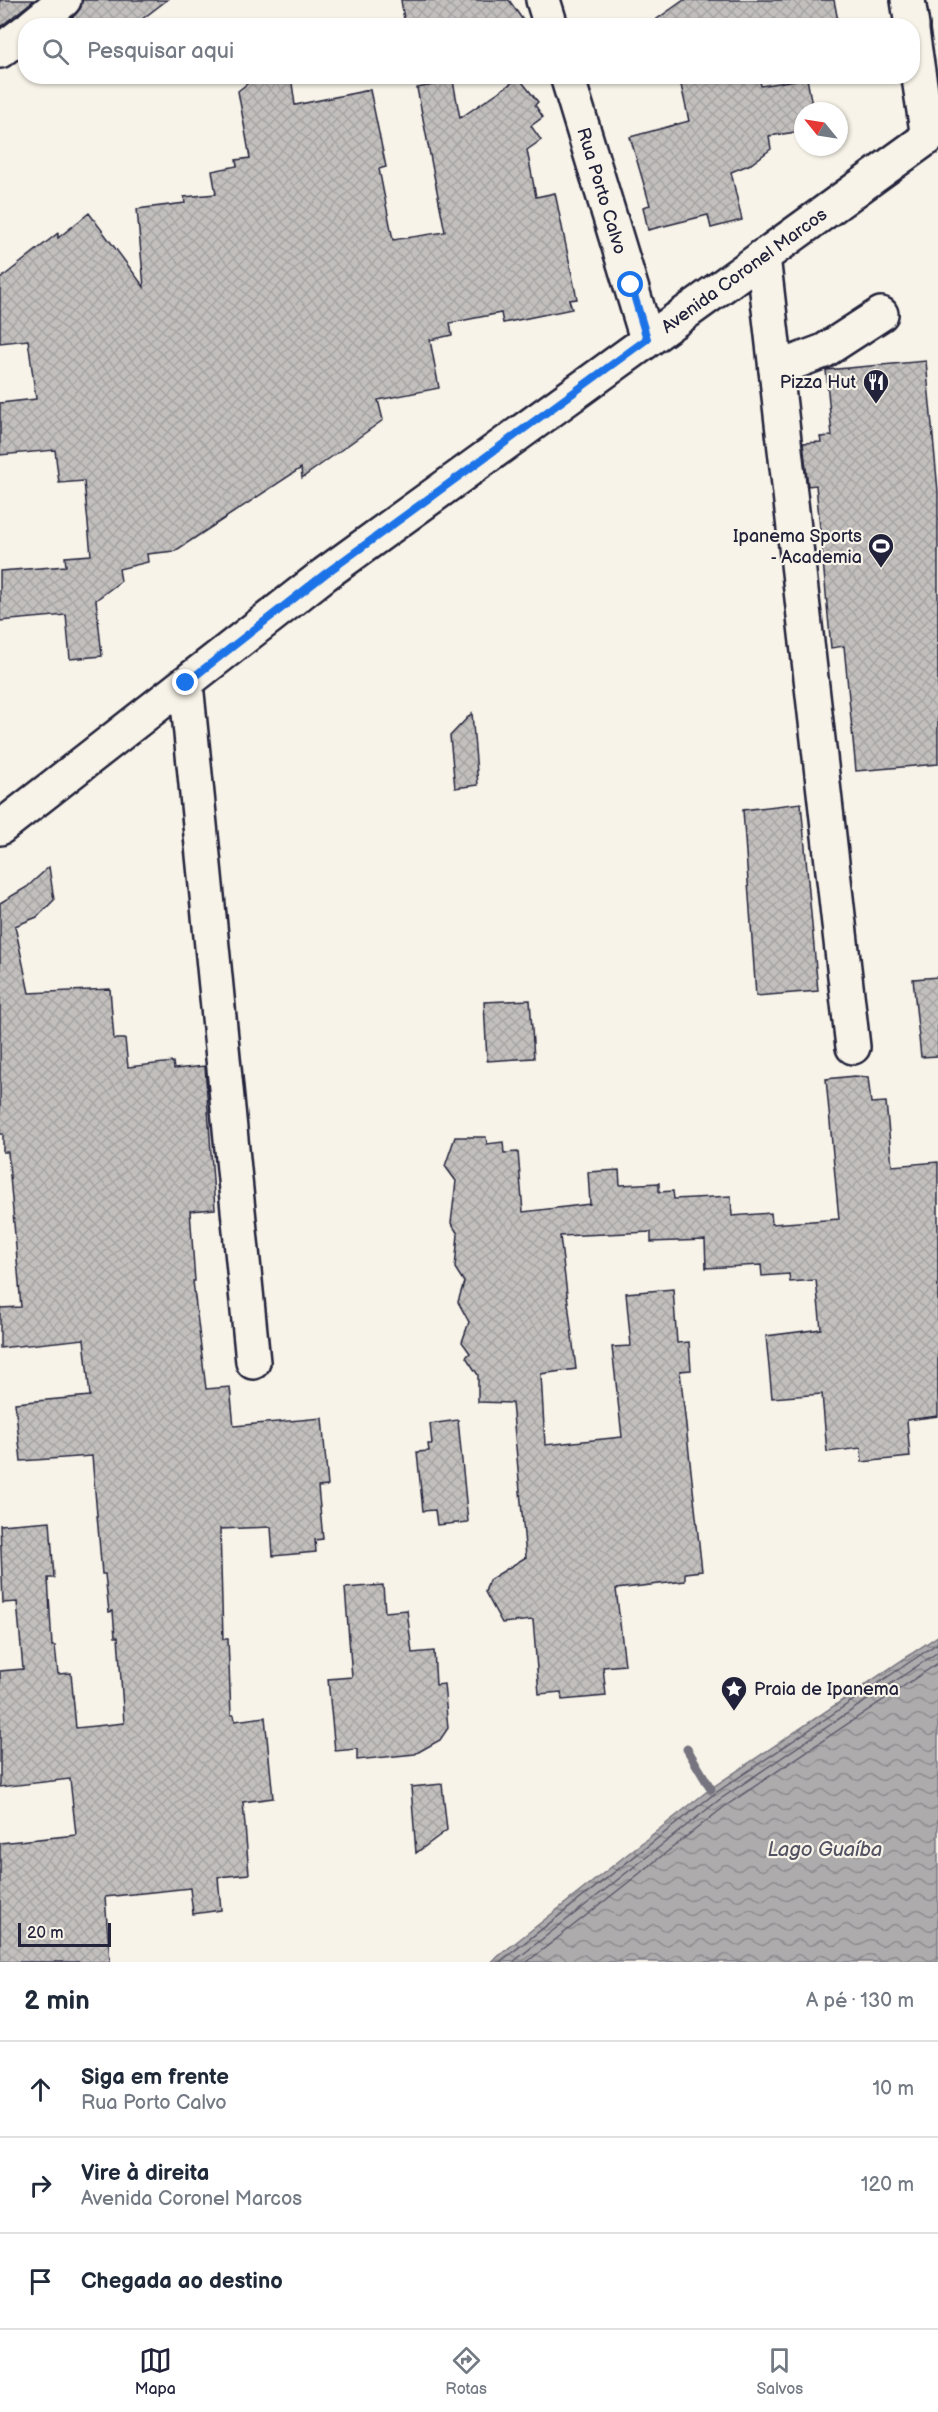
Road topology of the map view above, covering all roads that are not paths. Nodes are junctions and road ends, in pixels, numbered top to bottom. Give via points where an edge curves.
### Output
1 (64, 0) edge
2 (543, 0) edge
3 (908, 0) edge
4 (42, 18) edge
5 (549, 18) edge
6 (911, 18) edge
7 (18, 37) edge
8 (0, 51) edge
9 (920, 70) edge
10 (569, 84) edge
11 (933, 134) edge
12 (763, 256) junction
13 (881, 314) dead end
14 (647, 339) junction
15 (777, 369) junction
16 (186, 683) junction
17 (2, 825) edge
18 (853, 1047) dead end
19 (252, 1362) dead end

1 - 4 main road
2 - 5 main road
3 - 6 main road
7 - 8 main road
9 - 11 main road
10 - 14 main road, Rua Porto Calvo
11 - 12 main road, Avenida Coronel Marcos
12 - 14 main road, Avenida Coronel Marcos
12 - 15 main road
13 - 15 main road via 824,351
14 - 16 main road, Avenida Coronel Marcos via 325,574
15 - 18 main road
16 - 17 main road, Avenida Coronel Marcos
16 - 19 main road

